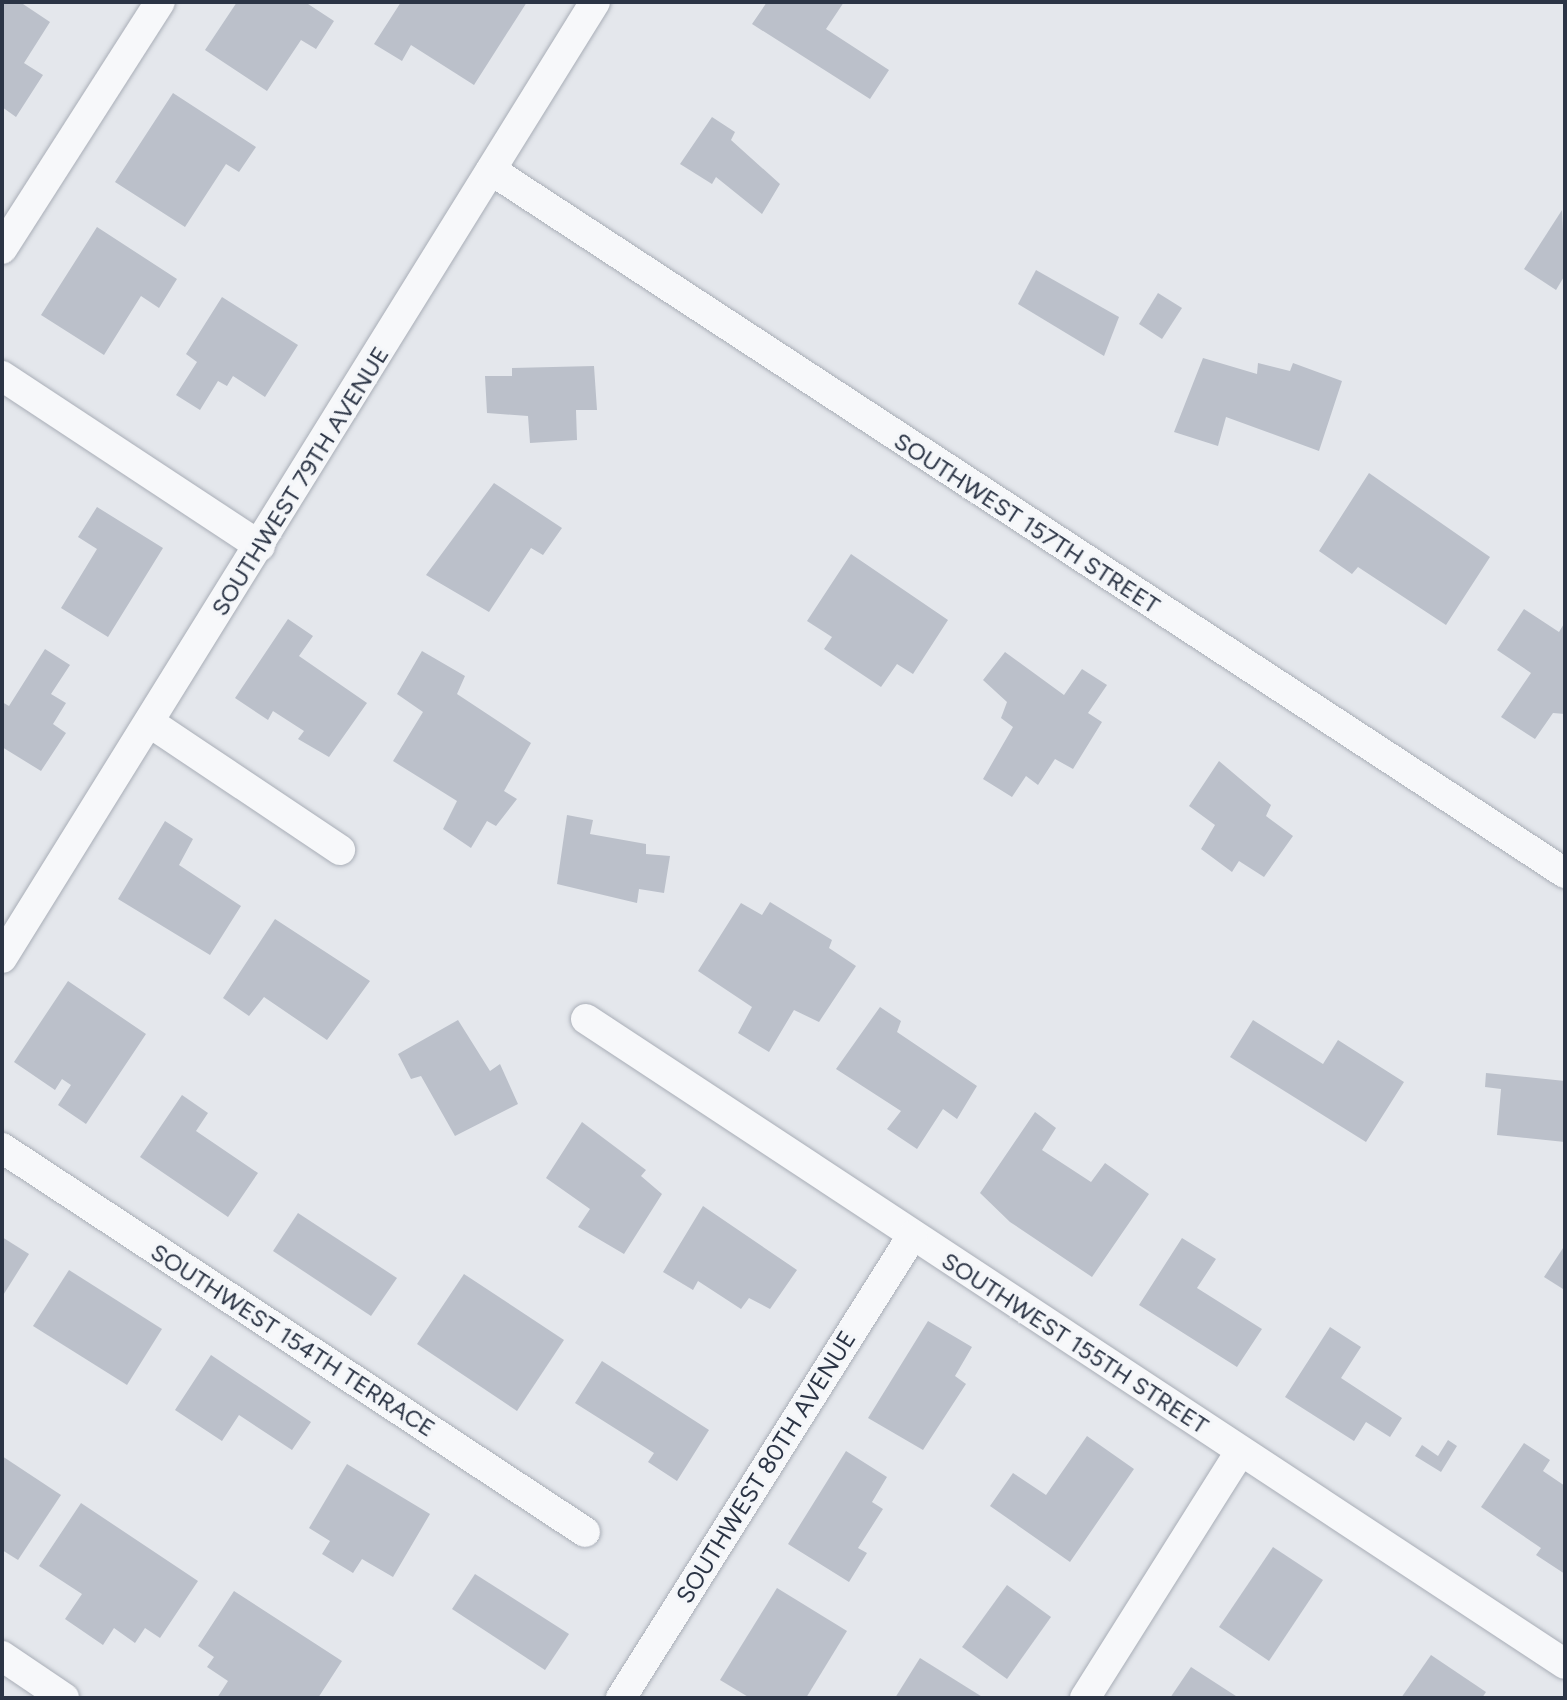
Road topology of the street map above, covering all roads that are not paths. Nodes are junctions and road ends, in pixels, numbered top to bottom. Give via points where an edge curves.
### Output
1 (160, 2) edge
2 (596, 2) edge
3 (491, 170) junction
4 (2, 249) edge
5 (2, 376) edge
6 (260, 546) junction
7 (149, 722) junction
8 (340, 850) dead end
9 (1565, 873) edge
10 (2, 958) edge
11 (586, 1019) dead end
12 (2, 1147) edge
13 (912, 1236) junction
14 (1240, 1452) junction
15 (585, 1532) dead end
16 (2, 1656) edge
17 (1565, 1664) edge
18 (64, 1698) edge
19 (621, 1698) edge
20 (1085, 1698) edge

1 - 4 street
2 - 3 street, SOUTHWEST 79TH AVENUE
3 - 6 street, SOUTHWEST 79TH AVENUE
3 - 9 street, SOUTHWEST 157TH STREET
5 - 6 street
6 - 7 street, SOUTHWEST 79TH AVENUE
7 - 8 street
7 - 10 street, SOUTHWEST 79TH AVENUE
11 - 13 street, SOUTHWEST 155TH STREET
12 - 15 street, SOUTHWEST 154TH TERRACE
13 - 14 street, SOUTHWEST 155TH STREET
13 - 19 street, SOUTHWEST 80TH AVENUE
14 - 17 street, SOUTHWEST 155TH STREET
14 - 20 street
16 - 18 street

